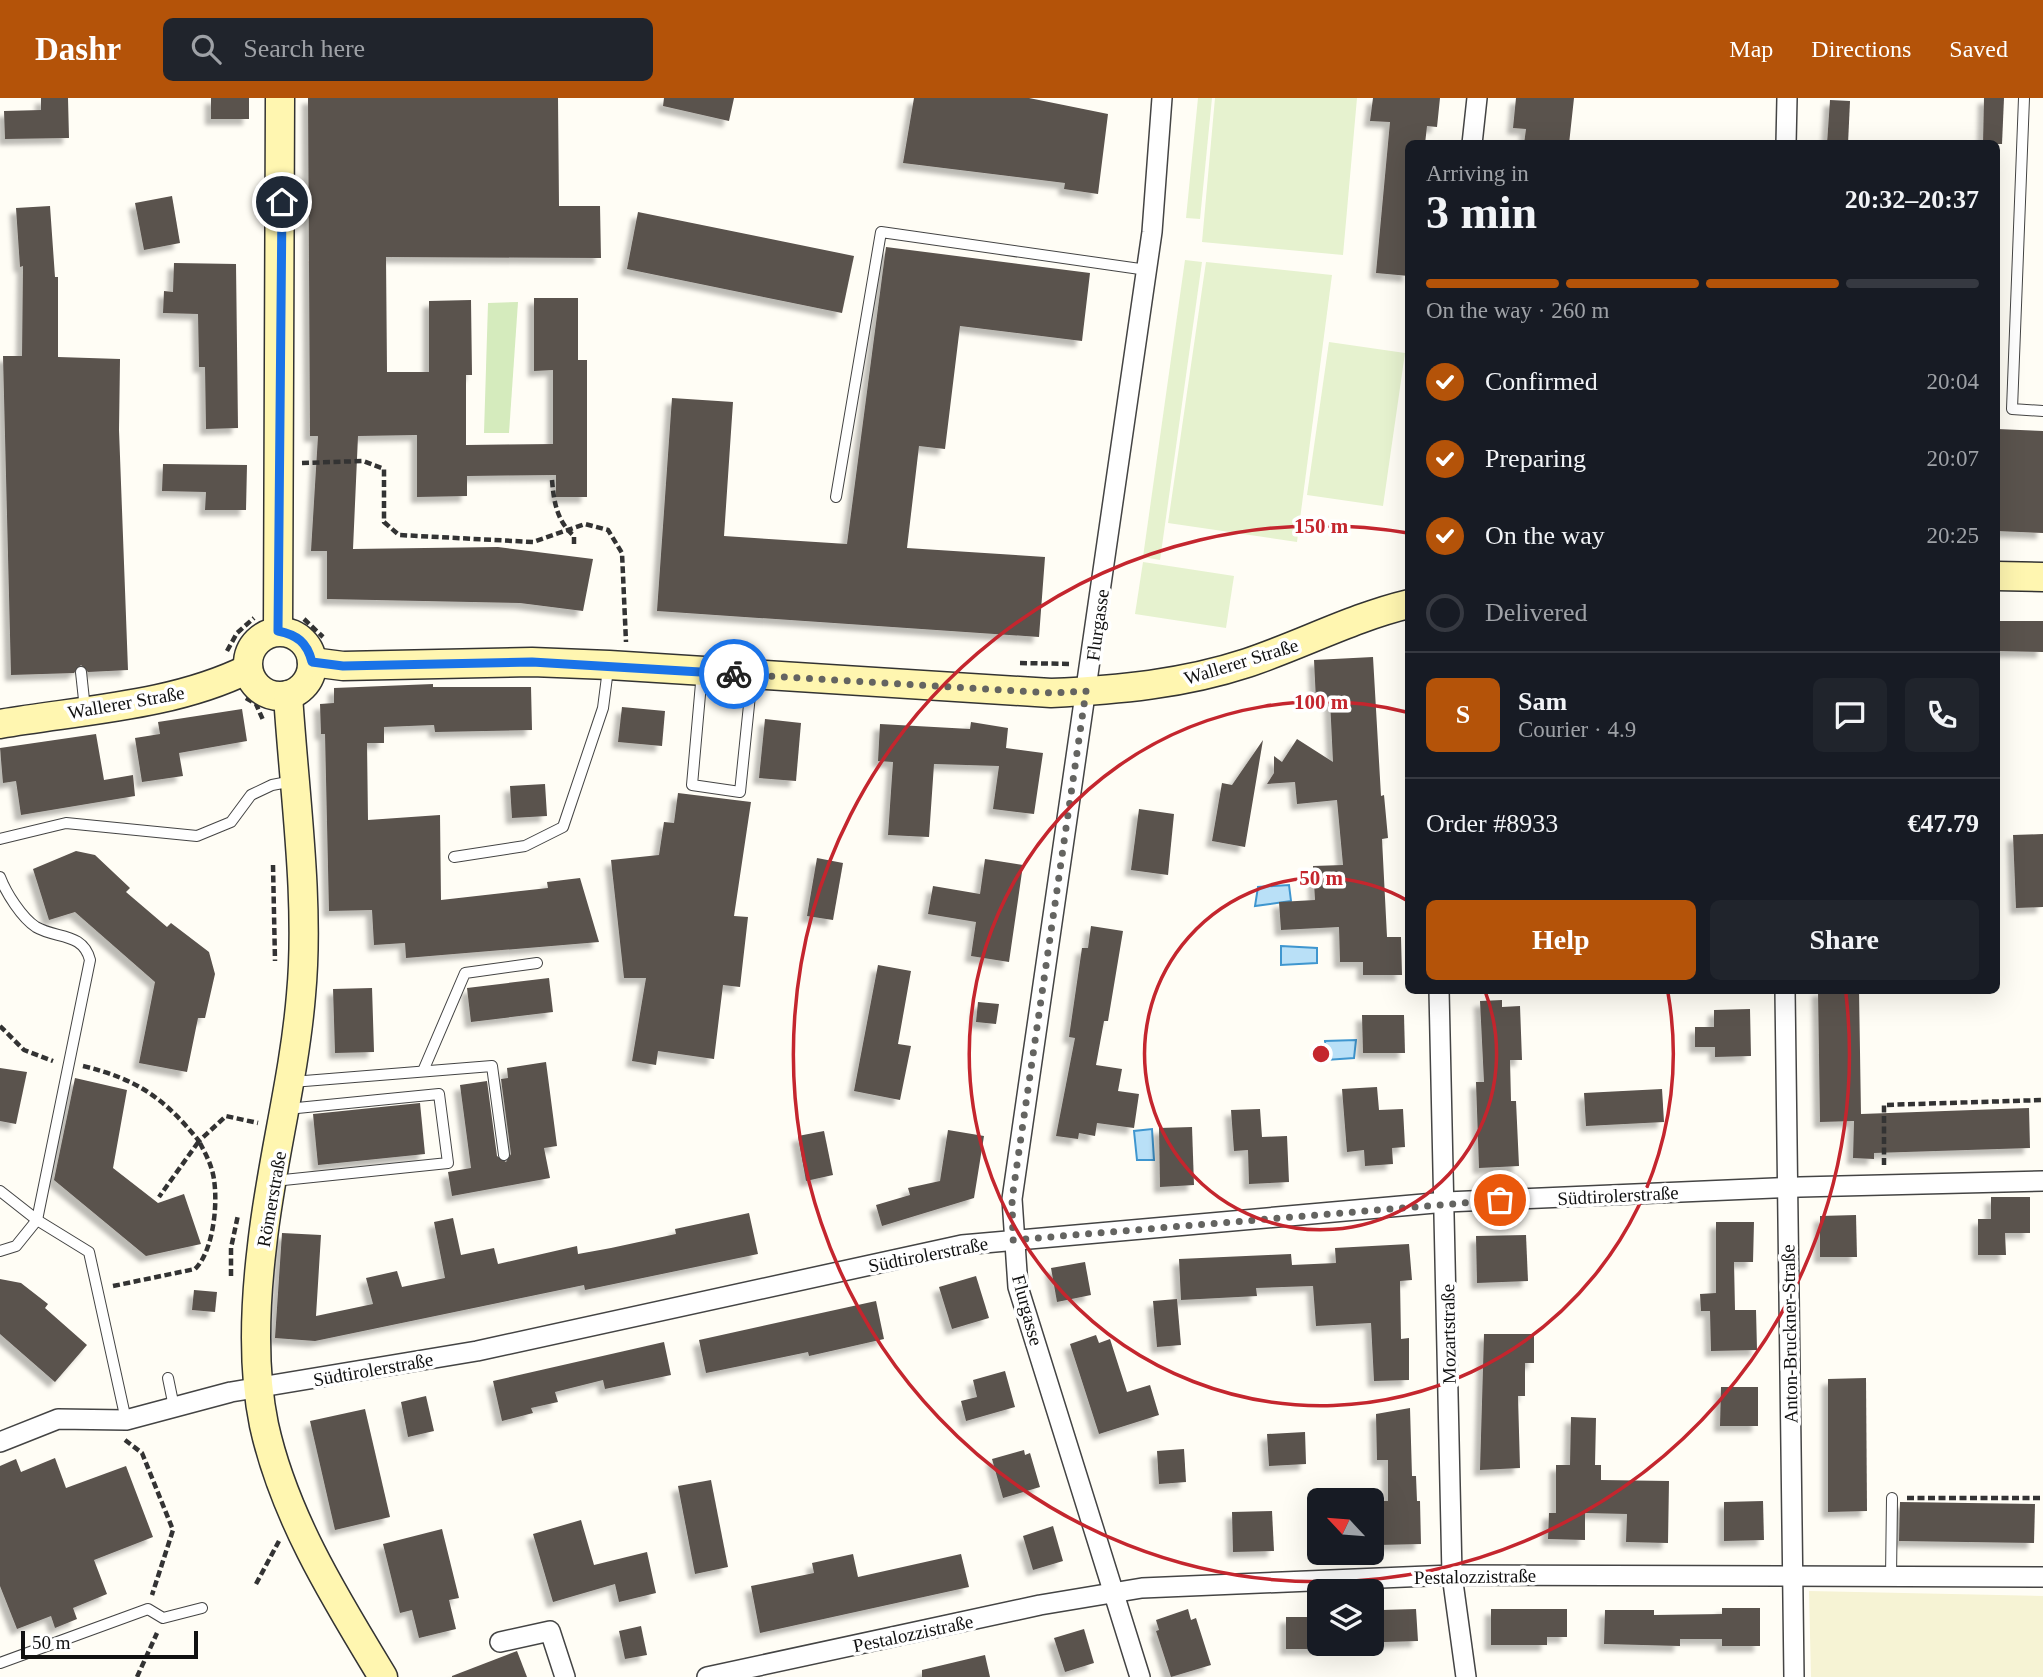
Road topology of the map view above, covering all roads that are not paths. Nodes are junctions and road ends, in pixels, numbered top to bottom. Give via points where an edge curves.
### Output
1 (280, 98) edge
2 (1162, 98) edge
3 (1477, 98) edge
4 (1787, 98) edge
5 (2024, 98) edge
6 (1472, 140) edge
7 (1786, 140) edge
8 (1147, 270) junction
9 (2043, 411) edge
10 (836, 497) dead end
11 (2000, 576) edge
12 (2043, 577) edge
13 (1405, 605) edge
14 (279, 617) junction
15 (617, 652) junction
16 (236, 662) junction
17 (312, 662) junction
18 (702, 671) junction
19 (81, 672) dead end
20 (752, 675) junction
21 (1089, 678) junction
22 (288, 695) junction
23 (85, 710) junction
24 (0, 724) edge
25 (293, 781) junction
26 (0, 839) edge
27 (454, 857) dead end
28 (0, 877) edge
29 (537, 963) dead end
30 (1439, 994) edge
31 (1785, 994) edge
32 (423, 1071) junction
33 (287, 1107) junction
34 (504, 1155) dead end
35 (274, 1181) junction
36 (2043, 1181) edge
37 (1787, 1187) junction
38 (0, 1191) edge
39 (1446, 1202) junction
40 (37, 1220) junction
41 (1013, 1240) junction
42 (0, 1251) edge
43 (168, 1378) dead end
44 (260, 1388) junction
45 (174, 1407) junction
46 (126, 1420) junction
47 (0, 1442) edge
48 (1892, 1498) road end
49 (1452, 1575) junction
50 (1793, 1577) junction
51 (1891, 1577) junction
52 (2043, 1577) edge
53 (1114, 1592) junction
54 (202, 1608) dead end
55 (500, 1642) dead end
56 (0, 1663) edge
57 (383, 1677) edge
58 (565, 1677) edge
59 (706, 1677) edge
60 (1140, 1677) edge
61 (1466, 1677) edge
62 (1794, 1677) edge

1 - 14 main road
2 - 8 street, Flurgasse
3 - 6 street
4 - 7 street
5 - 9 lane via 2012,409
8 - 10 lane via 881,232
8 - 21 street, Flurgasse
11 - 12 main road
13 - 21 main road, Wallerer Straße via 1187,680
14 - 16 main road
14 - 17 main road via 303,641
15 - 17 main road, Wallerer Straße via 532,662 343,666
15 - 18 main road, Wallerer Straße
15 - 27 lane via 563,827 525,846
16 - 22 main road via 260,689
16 - 23 main road, Wallerer Straße via 222,682
17 - 22 main road via 306,681
18 - 20 main road, Wallerer Straße
18 - 20 lane via 692,785 740,792
19 - 23 lane
20 - 21 main road, Wallerer Straße via 1051,693
21 - 41 street, Flurgasse via 1012,1199
22 - 25 main road, Römerstraße
23 - 24 main road, Wallerer Straße
25 - 26 lane via 251,795 232,822 197,836 66,823
25 - 33 main road, Römerstraße via 302,979
28 - 40 lane via 30,922 76,940 87,949 90,960
29 - 32 lane via 465,973
30 - 39 street, Mozartstraße
31 - 37 street, Anton-Bruckner-Straße
32 - 33 lane
32 - 34 lane via 492,1066
33 - 35 main road, Römerstraße
33 - 35 lane via 439,1094 447,1163
35 - 44 main road, Römerstraße via 262,1244 256,1324
36 - 37 street, Südtirolerstraße
37 - 39 street, Südtirolerstraße
37 - 50 street, Anton-Bruckner-Straße
38 - 40 lane
39 - 41 street, Südtirolerstraße
39 - 49 street, Mozartstraße
40 - 42 lane via 16,1245
40 - 46 lane via 89,1252
41 - 44 street, Südtirolerstraße via 962,1245 477,1351
41 - 53 street, Flurgasse via 1018,1287
43 - 45 lane
44 - 45 street, Südtirolerstraße
44 - 57 main road, Römerstraße via 264,1424 285,1492 323,1578
45 - 46 street, Südtirolerstraße
46 - 47 street, Südtirolerstraße via 58,1419
48 - 51 lane
49 - 50 street, Pestalozzistraße
49 - 53 street, Pestalozzistraße
49 - 61 street, Mozartstraße
50 - 51 street, Pestalozzistraße
50 - 62 street, Anton-Bruckner-Straße
51 - 52 street, Pestalozzistraße
53 - 59 street, Pestalozzistraße
53 - 60 street, Flurgasse
54 - 56 lane via 163,1618 148,1609
55 - 58 street via 550,1631

